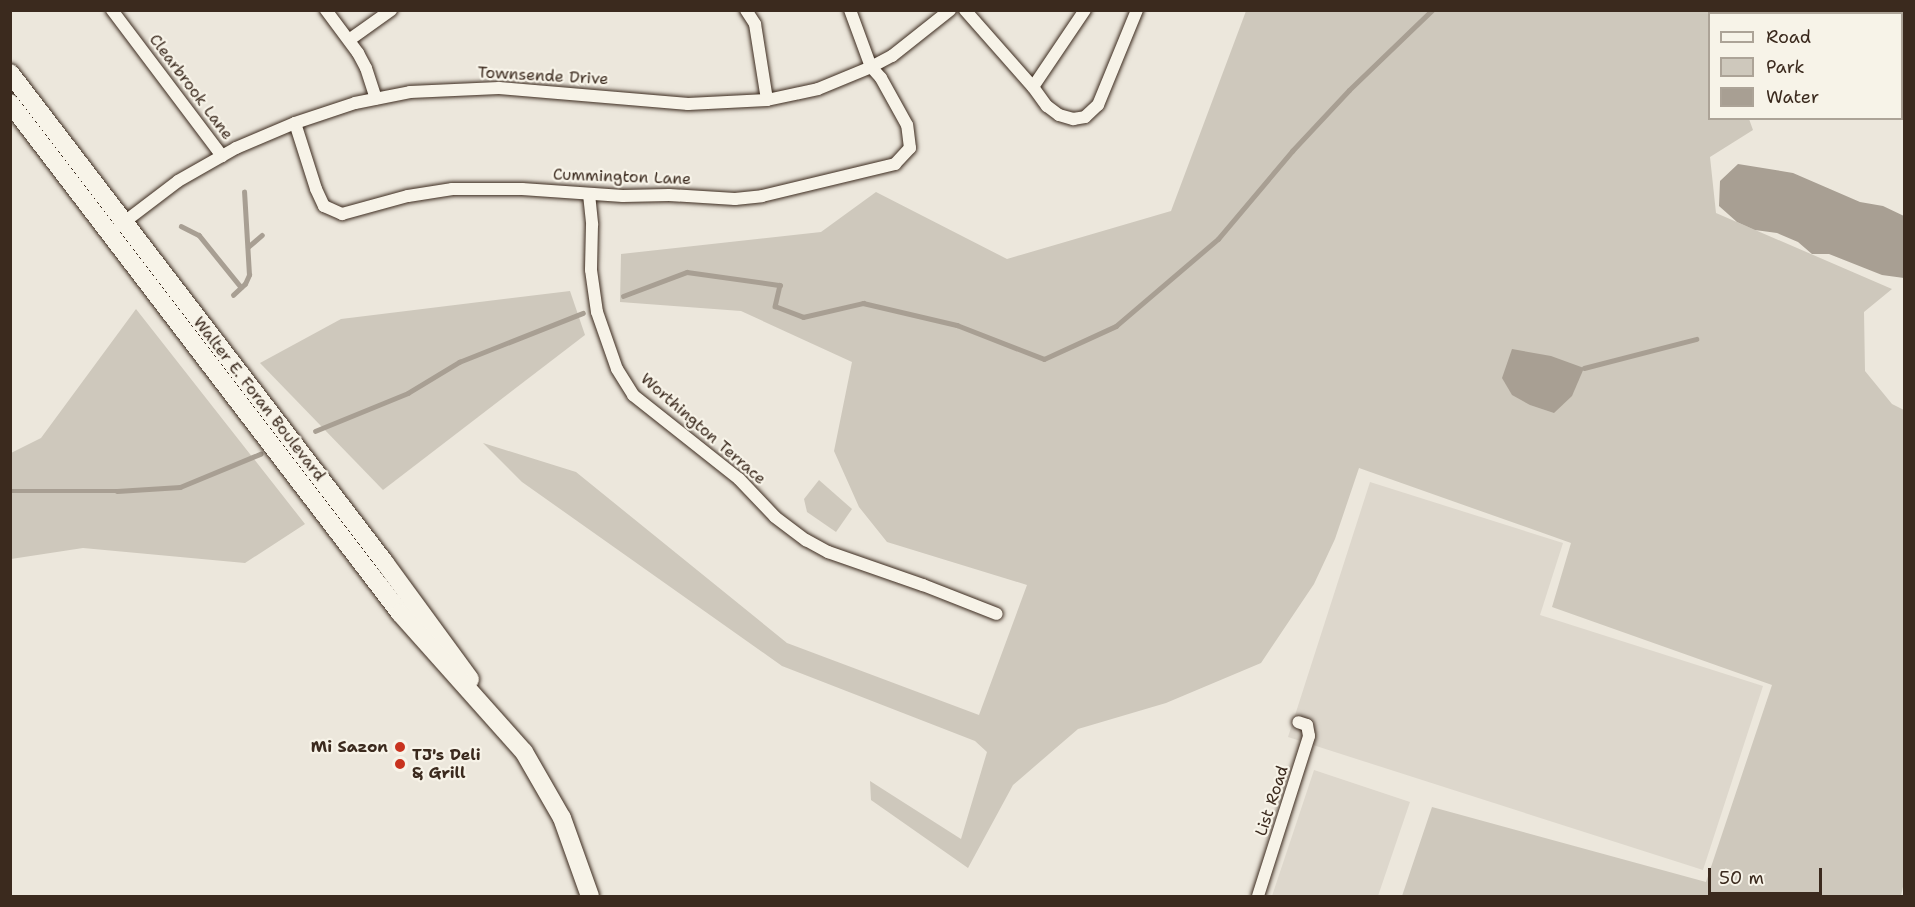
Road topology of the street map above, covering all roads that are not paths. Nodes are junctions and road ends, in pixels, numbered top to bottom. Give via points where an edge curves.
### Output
1 (112, 10) edge
2 (326, 10) edge
3 (391, 10) edge
4 (746, 10) edge
5 (850, 10) edge
6 (950, 10) edge
7 (965, 10) edge
8 (1085, 10) edge
9 (1137, 10) edge
10 (349, 40) junction
11 (871, 67) junction
12 (10, 73) edge
13 (1033, 87) junction
14 (376, 98) junction
15 (767, 100) junction
16 (10, 103) edge
17 (295, 123) junction
18 (222, 156) junction
19 (589, 194) junction
20 (116, 228) junction
21 (997, 614) dead end
22 (1298, 722) dead end
23 (590, 897) edge
24 (1258, 897) edge

1 - 18 street, Clearbrook Lane
2 - 10 street
3 - 10 street
4 - 15 street via 755,24
5 - 11 street
6 - 11 street, Townsende Drive
7 - 13 street
8 - 13 street
9 - 13 street via 1106,92 1085,117 1059,116
10 - 14 street via 366,68
11 - 15 street, Townsende Drive via 818,89
11 - 19 street, Cummington Lane via 907,125 910,148 895,164 749,198
12 - 20 street, Walter E. Foran Boulevard
14 - 15 street, Townsende Drive via 425,91 499,88 688,104
14 - 17 street, Townsende Drive
16 - 20 street, Walter E. Foran Boulevard
17 - 18 street, Townsende Drive
17 - 19 street, Cummington Lane via 315,189 324,206 342,214 452,189
18 - 20 street, Townsende Drive via 178,182
19 - 21 street, Worthington Terrace via 591,270 597,312 611,354 631,392 733,474 776,517 806,540 828,552
20 - 23 street, Walter E. Foran Boulevard via 386,563 524,752 557,807
22 - 24 street, List Road via 1307,725 1309,736

